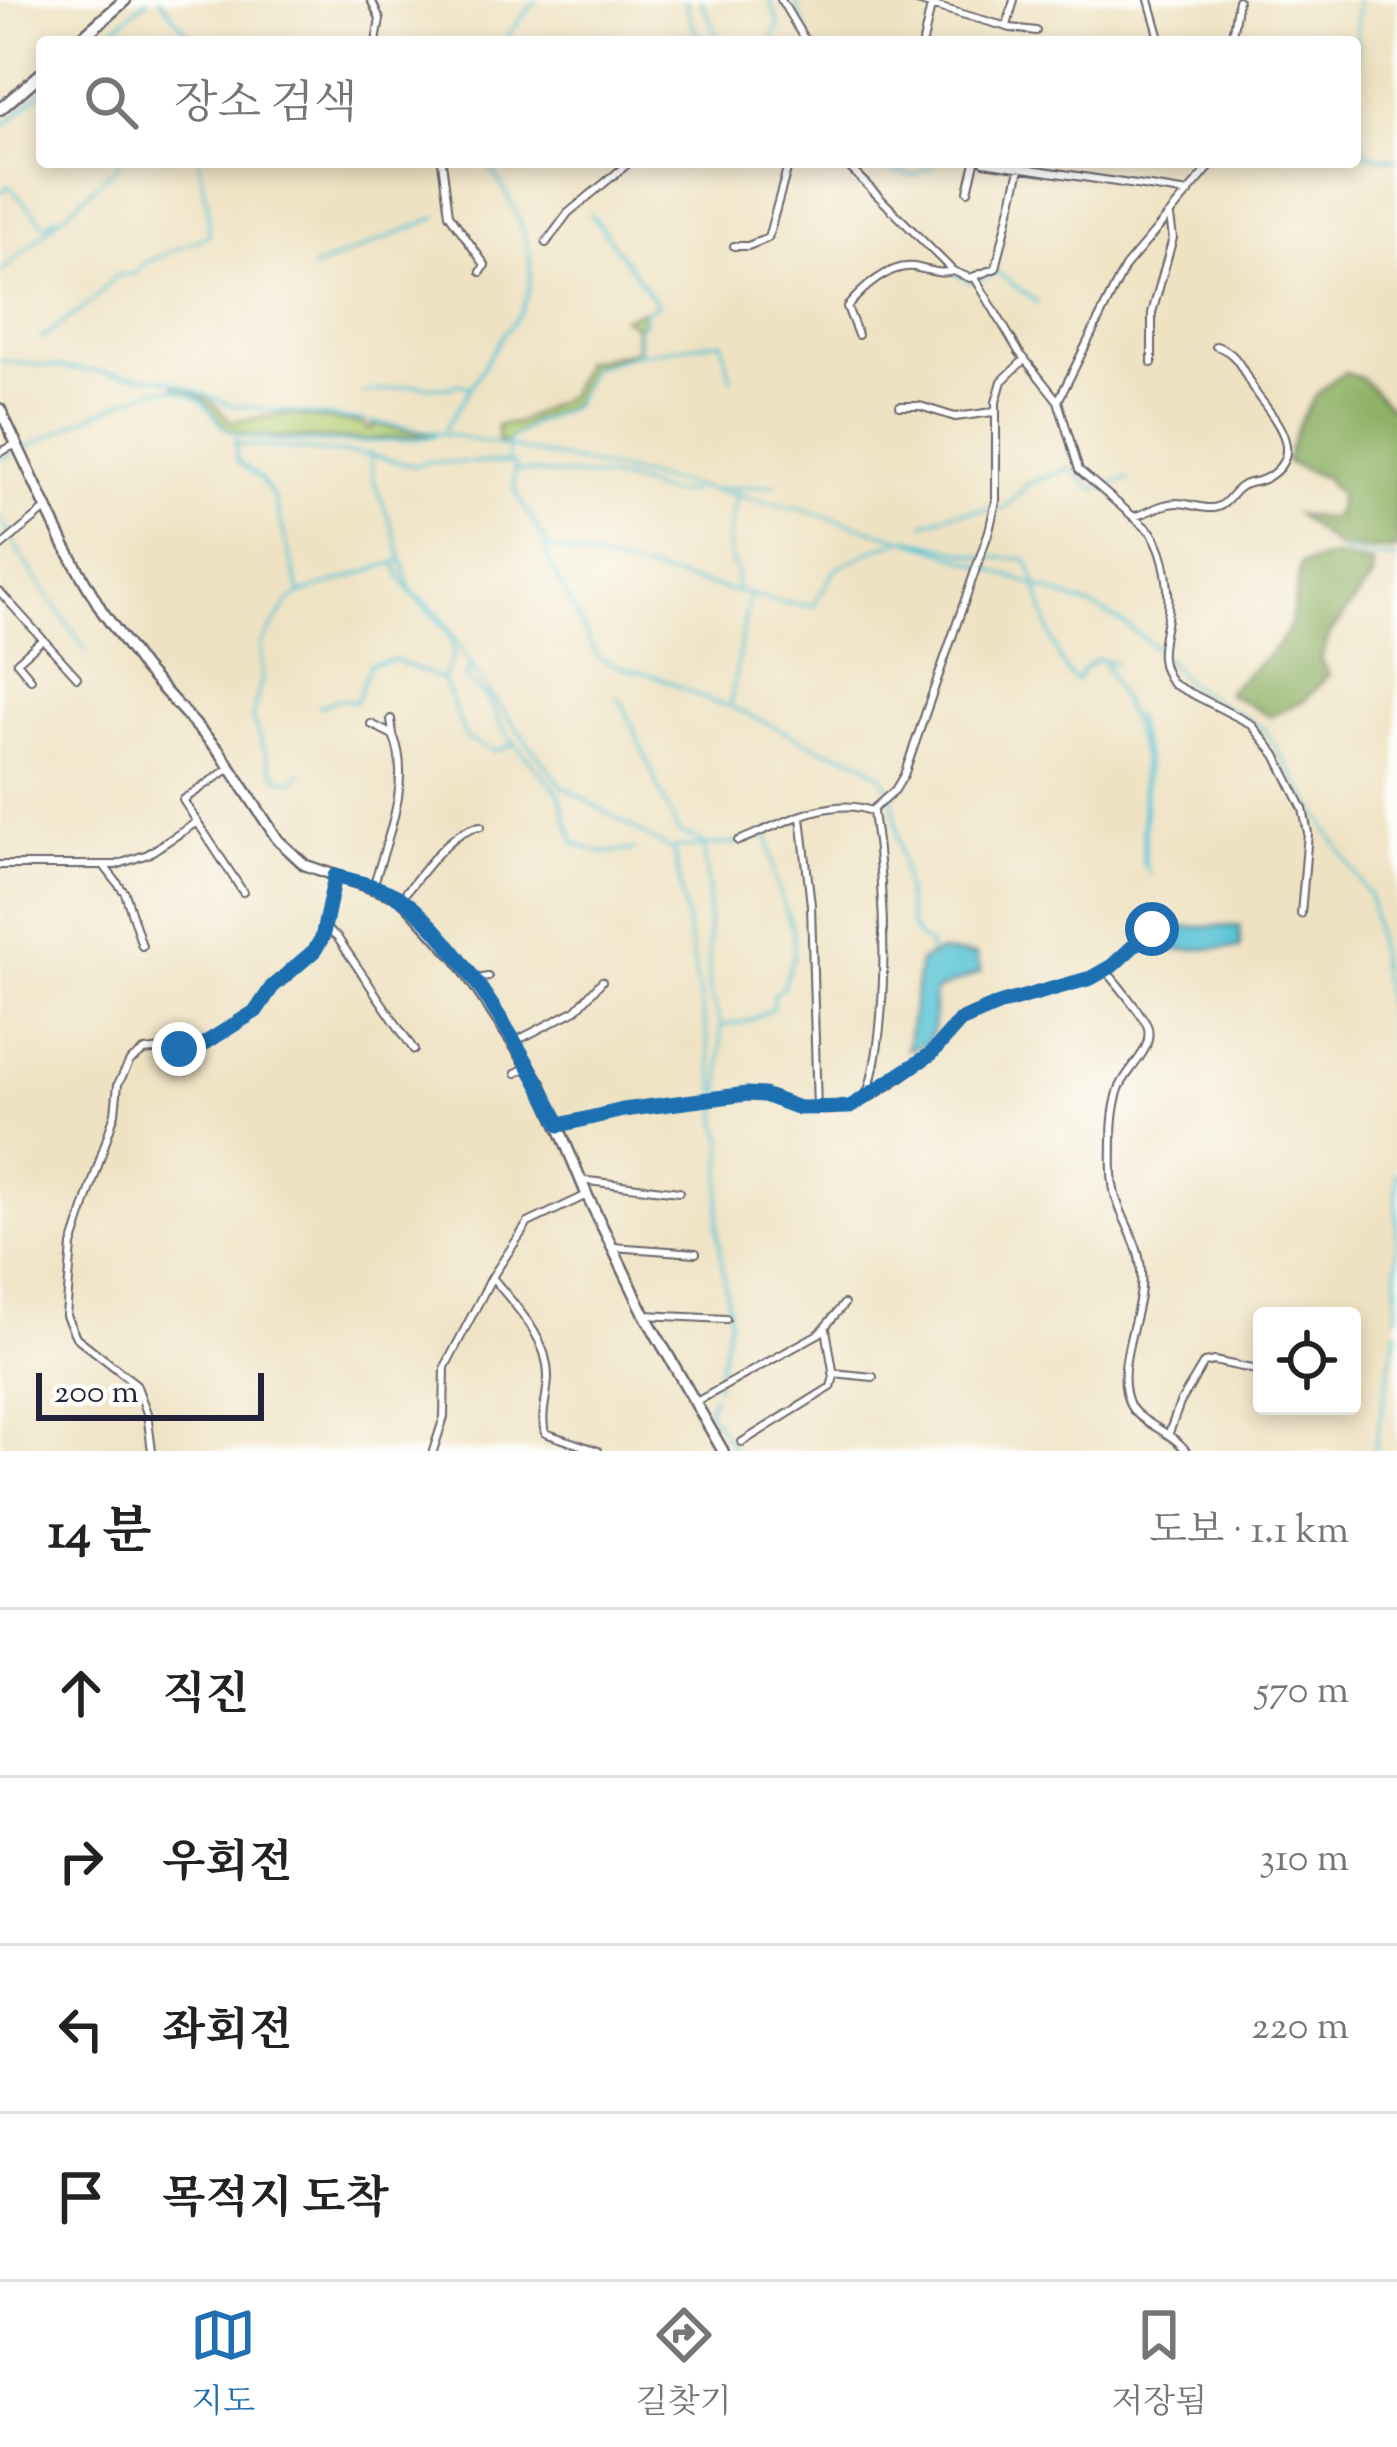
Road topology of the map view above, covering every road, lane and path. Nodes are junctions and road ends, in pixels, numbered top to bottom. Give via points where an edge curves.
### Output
1 (125, 0) edge
2 (371, 0) edge
3 (781, 0) edge
4 (913, 0) edge
5 (1014, 0) edge
6 (1150, 0) edge
7 (1238, 0) edge
8 (931, 6) junction
9 (1007, 26) junction
10 (1036, 31) dead end
11 (84, 36) edge
12 (377, 36) edge
13 (802, 36) edge
14 (924, 36) edge
15 (1159, 36) edge
16 (1232, 36) edge
17 (36, 78) edge
18 (0, 109) edge
19 (443, 168) edge
20 (623, 168) edge
21 (787, 168) edge
22 (850, 168) edge
23 (974, 168) edge
24 (1011, 168) edge
25 (1209, 168) edge
26 (1020, 170) junction
27 (968, 191) dead end
28 (1189, 193) junction
29 (1170, 217) junction
30 (545, 243) dead end
31 (734, 246) dead end
32 (953, 271) junction
33 (481, 272) dead end
34 (975, 278) junction
35 (857, 335) dead end
36 (1216, 346) dead end
37 (1025, 358) junction
38 (1152, 363) dead end
39 (1058, 401) junction
40 (900, 406) dead end
41 (0, 409) edge
42 (993, 412) junction
43 (15, 445) junction
44 (0, 452) edge
45 (46, 509) junction
46 (1133, 517) junction
47 (0, 547) edge
48 (0, 592) edge
49 (42, 640) junction
50 (77, 677) dead end
51 (32, 679) dead end
52 (391, 719) dead end
53 (371, 724) dead end
54 (393, 735) junction
55 (230, 768) junction
56 (871, 811) junction
57 (801, 818) junction
58 (197, 822) junction
59 (481, 826) dead end
60 (738, 841) dead end
61 (0, 865) edge
62 (105, 867) junction
63 (335, 876) junction
64 (373, 887) junction
65 (243, 892) dead end
66 (401, 898) junction
67 (1301, 914) dead end
68 (324, 928) junction
69 (1152, 929) dead end
70 (142, 946) dead end
71 (1106, 970) junction
72 (488, 977) dead end
73 (472, 980) junction
74 (602, 981) dead end
75 (514, 1042) junction
76 (414, 1050) dead end
77 (529, 1066) junction
78 (516, 1073) dead end
79 (865, 1097) junction
80 (817, 1110) junction
81 (560, 1125) junction
82 (580, 1180) junction
83 (679, 1192) dead end
84 (586, 1195) junction
85 (613, 1247) junction
86 (696, 1253) dead end
87 (492, 1277) junction
88 (844, 1304) dead end
89 (645, 1315) junction
90 (726, 1319) dead end
91 (825, 1326) junction
92 (1253, 1370) edge
93 (833, 1373) junction
94 (873, 1377) dead end
95 (693, 1403) junction
96 (1169, 1433) junction
97 (742, 1442) dead end
98 (152, 1451) edge
99 (433, 1451) edge
100 (598, 1451) edge
101 (723, 1451) edge
102 (1186, 1451) edge

1 - 11 main road
2 - 12 street
3 - 13 street
4 - 8 street
5 - 9 street
6 - 15 street
7 - 16 street
8 - 9 street
8 - 14 street
9 - 10 street
17 - 18 main road
19 - 33 street via 449,214 485,265
20 - 30 street
21 - 31 street via 768,238
22 - 32 street
23 - 27 street
24 - 26 street
25 - 28 street
26 - 28 street
26 - 34 street via 996,268
28 - 29 street
29 - 38 street via 1173,238 1151,313
29 - 39 street via 1119,276
32 - 34 street
32 - 35 street via 902,267 886,274 847,307
34 - 37 street
36 - 46 street via 1237,357 1280,425 1284,461 1217,507 1172,503
37 - 39 street
37 - 42 street via 1002,381
39 - 46 street via 1079,470
40 - 42 street via 956,417
41 - 43 street
42 - 56 street via 989,531 904,775
43 - 44 street
43 - 45 street
45 - 47 street
45 - 55 street via 120,639
46 - 67 street via 1165,561 1165,674 1251,724 1303,809
48 - 49 street
49 - 50 street
49 - 51 street via 17,662
52 - 54 street
53 - 54 street
54 - 64 street via 395,809
55 - 58 street via 183,800
55 - 63 street via 294,857
56 - 57 street
56 - 79 street via 881,969 879,1048
57 - 60 street
57 - 80 street
58 - 62 street via 148,854
58 - 65 street
59 - 66 street via 454,838
61 - 62 street
62 - 70 street via 125,893
63 - 64 street
63 - 68 street
64 - 66 street
66 - 73 street
68 - 76 street
68 - 98 street via 314,951 256,1011 202,1045 143,1051 118,1084 72,1246 66,1316 76,1337 136,1384
69 - 71 street
71 - 79 street via 974,1013 931,1054
71 - 96 street via 1149,1034 1118,1089 1112,1135 1114,1193 1141,1273 1126,1382 1130,1405
72 - 73 street
73 - 75 street
74 - 75 street via 576,1010
75 - 77 street
77 - 78 street
77 - 81 street
79 - 80 street
80 - 81 street via 747,1094
81 - 82 street
82 - 83 street
82 - 84 street
84 - 85 street
84 - 87 street via 528,1223
85 - 86 street
85 - 89 street
87 - 99 street via 445,1367 444,1417
87 - 100 street via 544,1350 545,1433
88 - 91 street
89 - 90 street
89 - 95 street
91 - 93 street
91 - 95 street
92 - 96 street via 1204,1363
93 - 94 street
93 - 97 street via 830,1389
95 - 101 street
96 - 102 street

